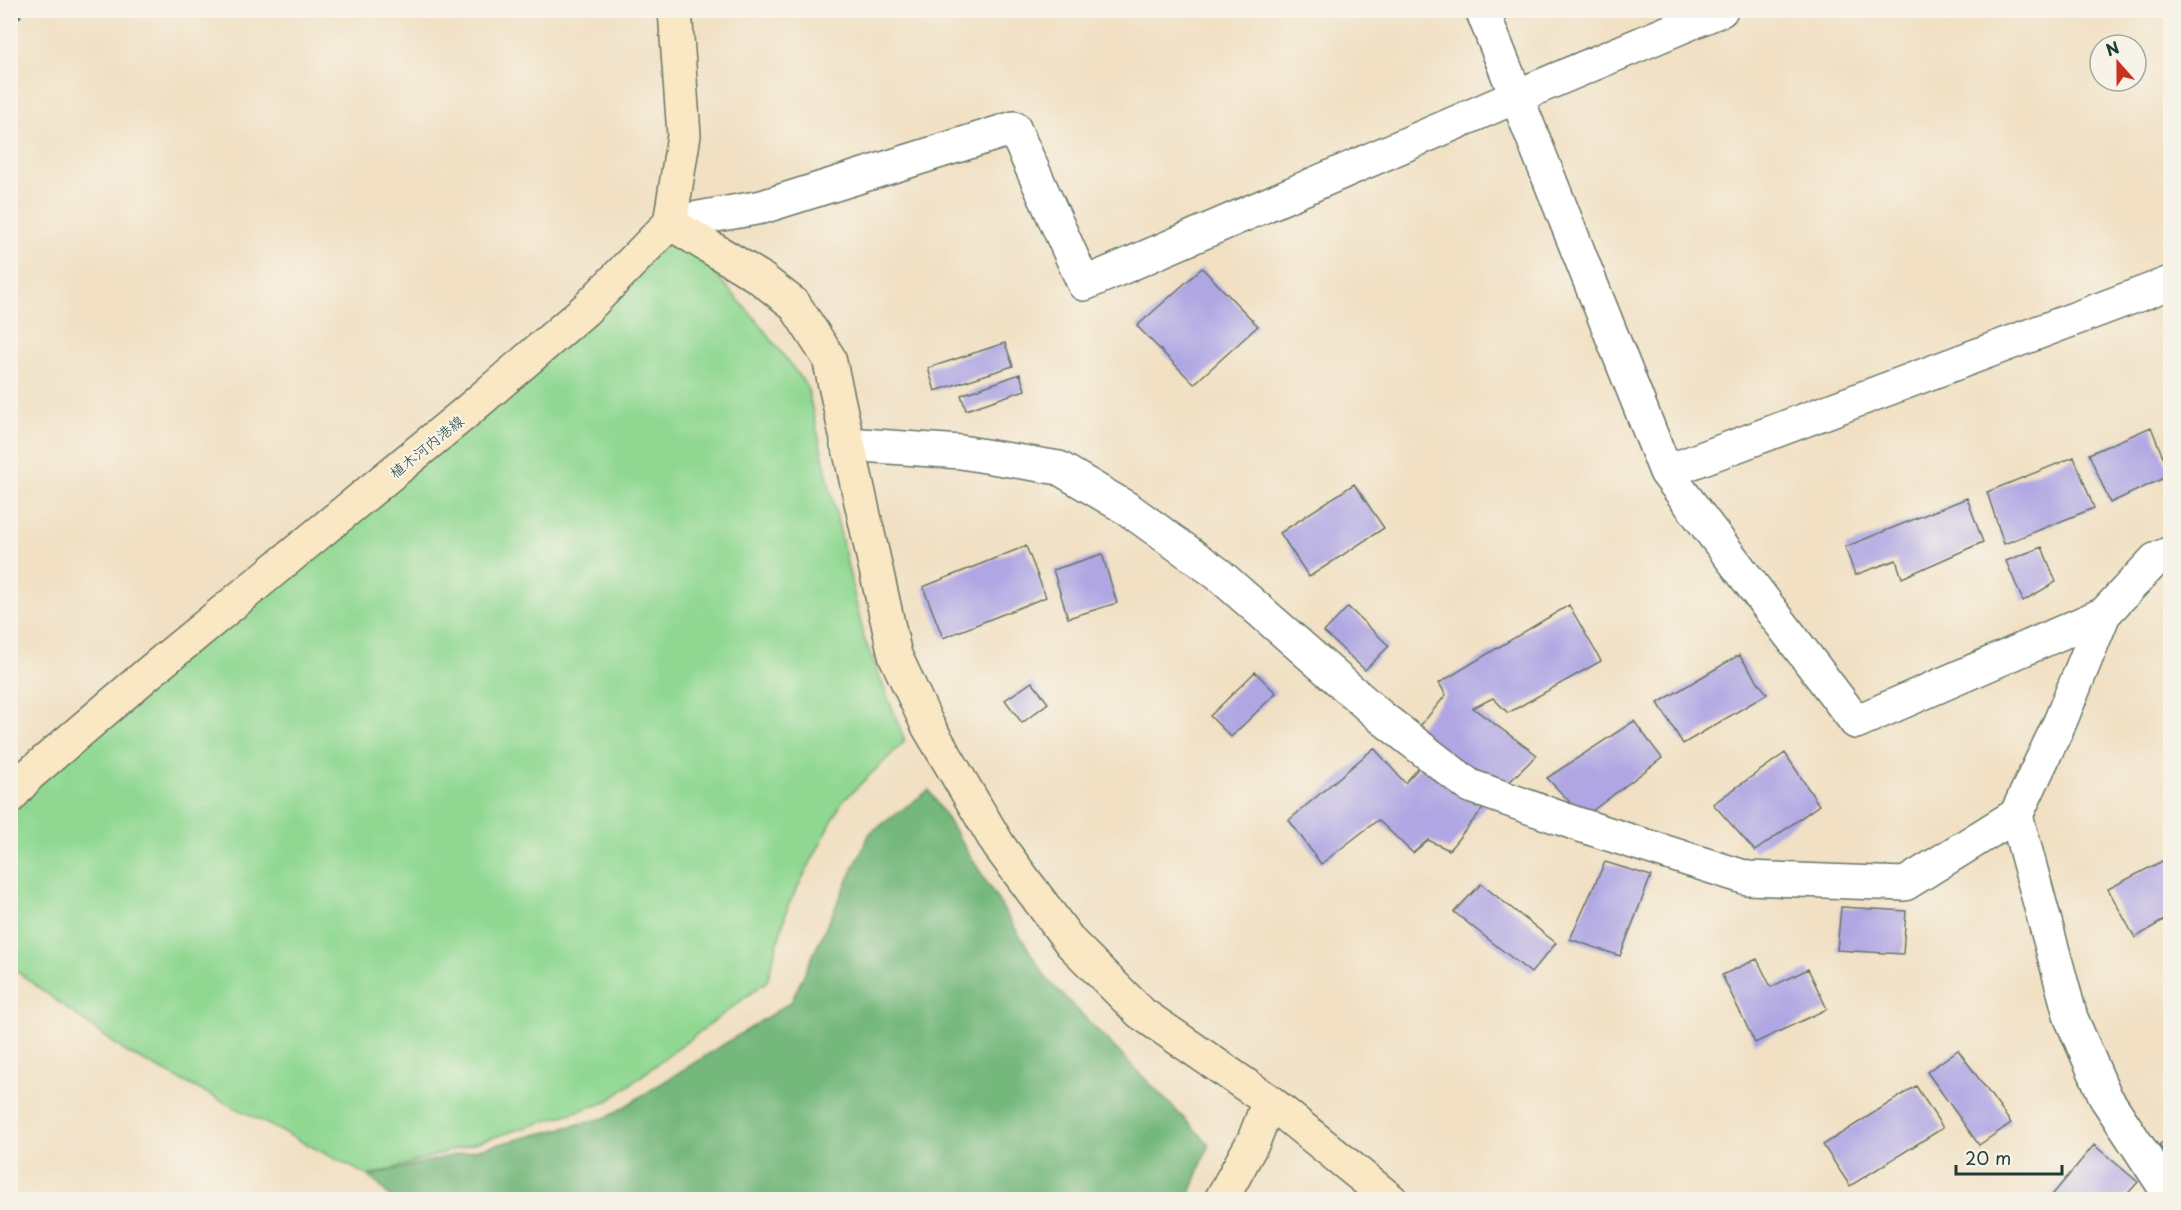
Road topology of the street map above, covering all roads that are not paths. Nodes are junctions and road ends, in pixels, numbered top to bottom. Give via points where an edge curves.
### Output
1 (675, 10) edge
2 (1482, 10) edge
3 (1721, 10) edge
4 (1515, 97) junction
5 (670, 223) junction
6 (2170, 283) edge
7 (847, 444) junction
8 (1666, 472) junction
9 (2170, 553) edge
10 (2104, 614) junction
11 (10, 797) edge
12 (2016, 815) junction
13 (1269, 1101) junction
14 (2170, 1195) edge
15 (1221, 1200) edge
16 (1391, 1200) edge

1 - 5 street via 684,135
2 - 4 street
3 - 4 street
4 - 5 street via 1084,284 1014,128 762,207
4 - 8 street
5 - 7 street via 759,277 794,304 829,358
5 - 11 street, 植木河内港線 via 586,309 152,670 29,775
6 - 8 street
7 - 12 street via 961,452 1059,468 1128,509 1217,573 1381,717 1470,786 1622,839 1747,878 1905,884
7 - 13 street via 895,655 928,726 999,846 1071,943 1141,1013
8 - 10 street via 1856,722
9 - 10 street via 2156,560
10 - 12 street via 2060,722
12 - 14 street via 2071,1018 2106,1098
13 - 15 street via 1254,1140
13 - 16 street

